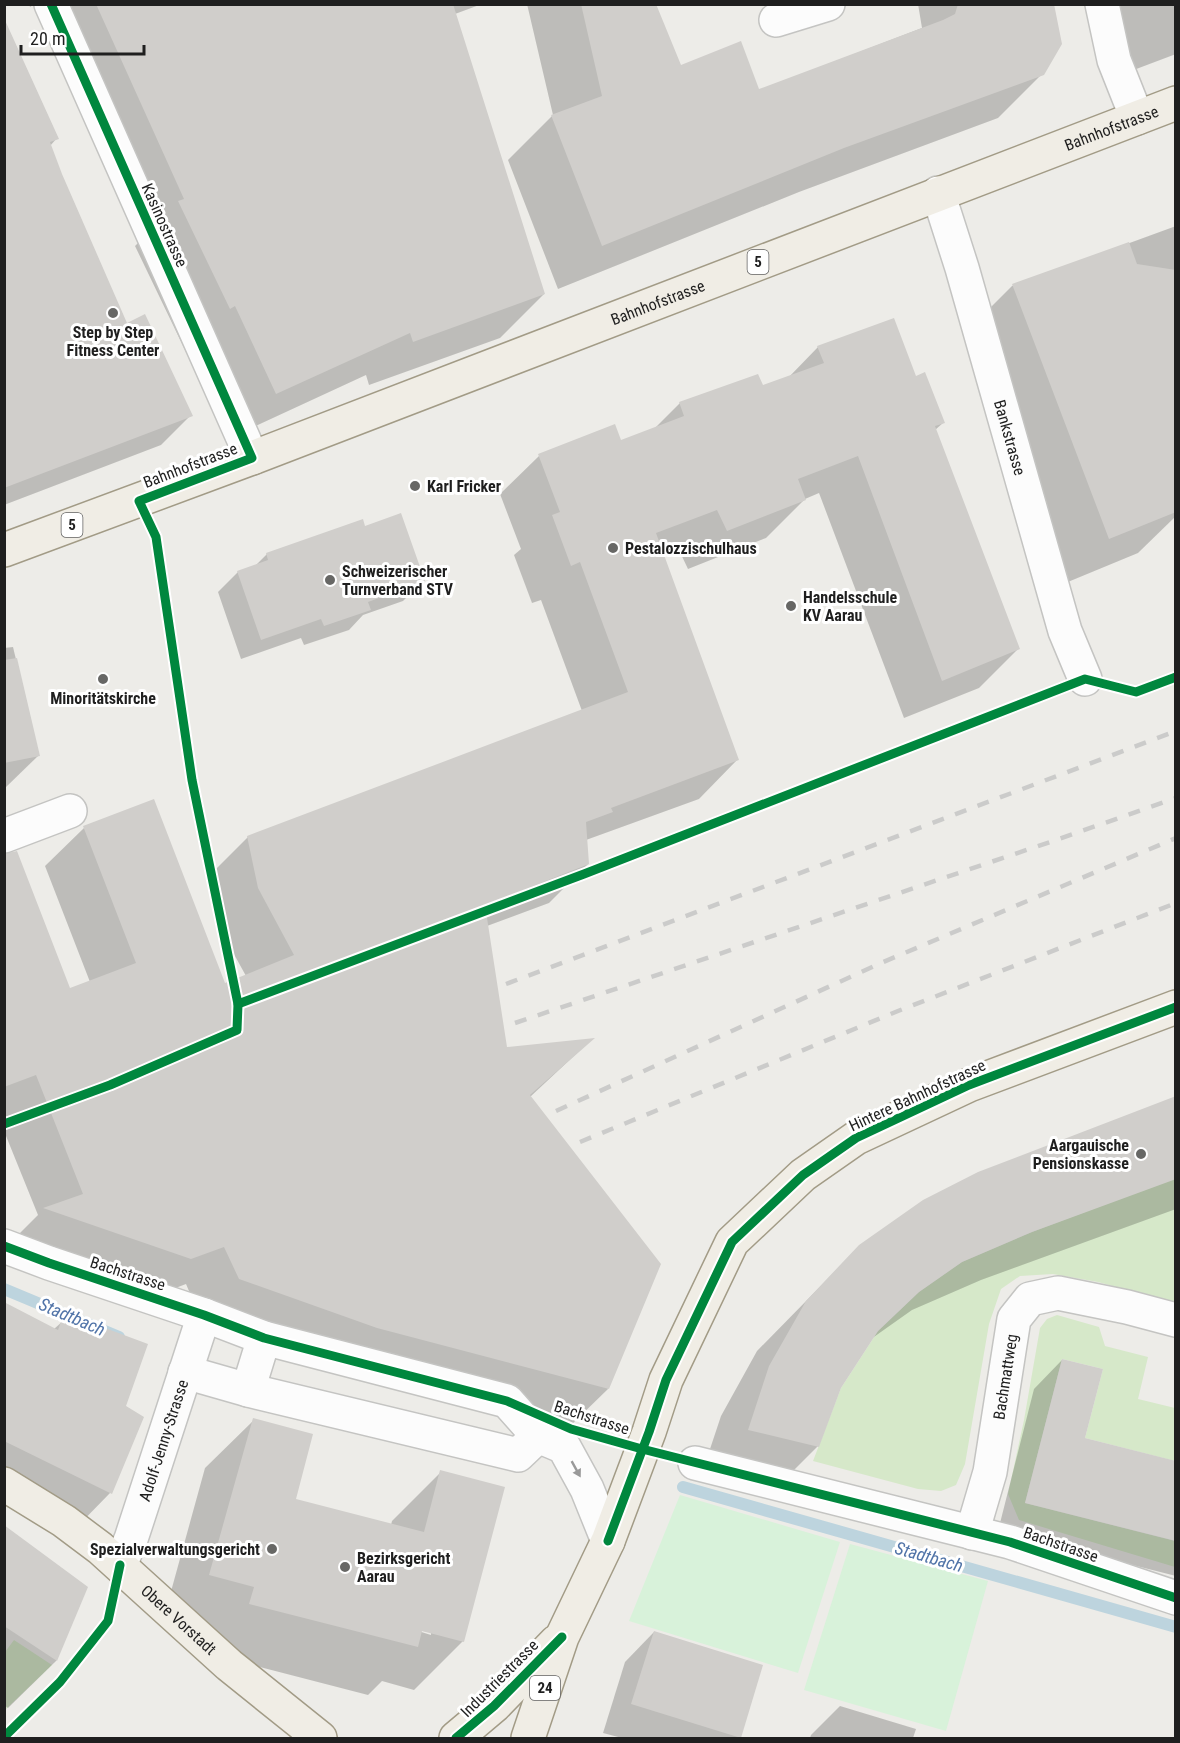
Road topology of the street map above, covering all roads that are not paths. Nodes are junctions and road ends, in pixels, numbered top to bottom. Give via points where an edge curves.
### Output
1 (51, 4) edge
2 (828, 4) edge
3 (1102, 4) edge
4 (776, 20) dead end
5 (1176, 103) edge
6 (1137, 118) junction
7 (938, 193) junction
8 (252, 458) junction
9 (4, 550) edge
10 (1085, 679) dead end
11 (70, 811) dead end
12 (4, 836) edge
13 (1176, 1007) edge
14 (4, 1246) edge
15 (204, 1315) junction
16 (1176, 1320) edge
17 (264, 1338) junction
18 (185, 1372) junction
19 (248, 1390) junction
20 (538, 1436) junction
21 (695, 1464) dead end
22 (4, 1484) edge
23 (972, 1533) junction
24 (608, 1541) junction
25 (120, 1565) junction
26 (1176, 1598) edge
27 (562, 1637) junction
28 (320, 1738) edge
29 (456, 1738) edge
30 (528, 1738) edge

1 - 8 street, Kasinostrasse
2 - 4 street
3 - 6 street via 1114,60
5 - 6 main road, Bahnhofstrasse / 5
6 - 7 main road, Bahnhofstrasse / 5
7 - 8 main road, Bahnhofstrasse / 5
7 - 10 street, Bankstrasse via 1065,631
8 - 9 main road, Bahnhofstrasse / 5
11 - 12 street
13 - 24 main road, Hintere Bahnhofstrasse / 24 via 969,1085 856,1138 803,1175 732,1242 666,1380
14 - 15 street, Bachstrasse
15 - 17 street, Bachstrasse
15 - 18 street, Adolf-Jenny-Strasse
16 - 23 street, Bachmattweg via 1058,1293 1030,1299 1014,1319 990,1472
17 - 19 street
17 - 20 street, Bachstrasse via 507,1401
18 - 19 street
18 - 25 street, Adolf-Jenny-Strasse
19 - 20 street via 518,1455
20 -> 24 street, Bachstrasse via 564,1447 587,1489
21 - 23 street, Bachstrasse
22 - 25 main road, Obere Vorstadt via 64,1521
23 - 26 street, Bachstrasse
24 - 27 main road, Hintere Bahnhofstrasse / 24
25 - 28 main road, Obere Vorstadt via 229,1665
27 - 29 main road, Industriestrasse via 494,1706
27 - 30 main road, Hintere Bahnhofstrasse / 24

